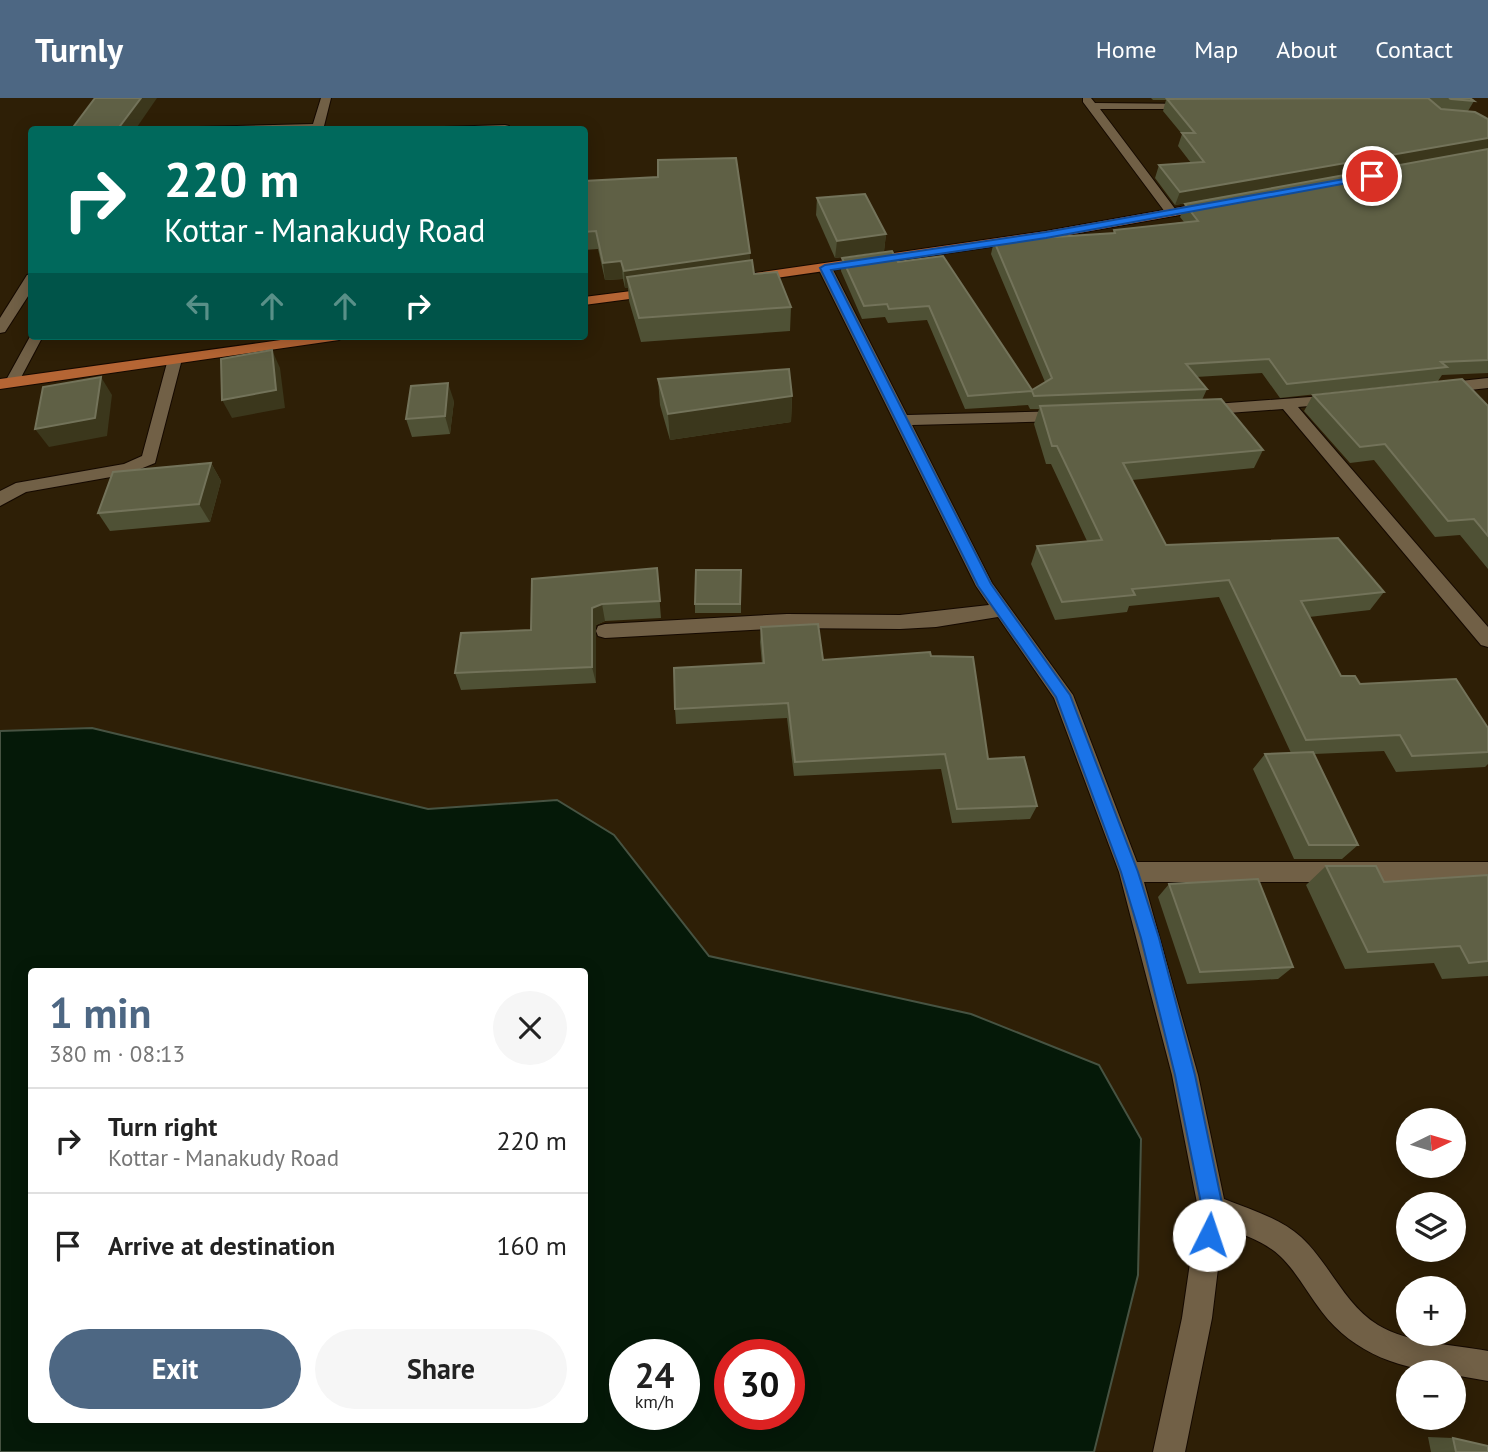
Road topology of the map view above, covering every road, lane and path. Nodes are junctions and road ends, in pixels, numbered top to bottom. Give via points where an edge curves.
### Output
1 (326, 98) edge
2 (1089, 102) edge
3 (1202, 106) edge
4 (318, 126) edge
5 (1225, 203) edge
6 (1172, 213) junction
7 (825, 268) junction
8 (731, 281) edge
9 (28, 284) edge
10 (664, 290) edge
11 (588, 301) edge
12 (0, 329) edge
13 (33, 340) edge
14 (310, 340) edge
15 (175, 359) junction
16 (6, 383) edge
17 (1488, 383) edge
18 (1421, 390) edge
19 (1354, 398) edge
20 (1287, 405) junction
21 (1181, 411) edge
22 (1074, 416) edge
23 (902, 420) junction
24 (0, 500) edge
25 (1002, 610) junction
26 (605, 631) dead end
27 (1488, 640) edge
28 (1130, 872) junction
29 (1488, 872) edge
30 (1212, 1208) junction
31 (1488, 1366) edge
32 (1169, 1452) edge

1 - 4 street
2 - 3 street
2 - 6 street
5 - 6 main road
6 - 7 main road
7 - 8 main road
7 - 23 street
9 - 12 street
10 - 11 main road
13 - 16 street
14 - 15 main road
15 - 16 main road
15 - 24 street via 149,459 128,468 15,489
17 - 18 street
19 - 20 street
20 - 21 street
20 - 27 street
22 - 23 street
23 - 25 street via 985,586
25 - 26 street via 900,622 787,621
25 - 28 street via 1063,695
28 - 29 street
28 - 30 street via 1185,1075
30 - 31 street via 1284,1242 1334,1307 1386,1345
30 - 32 street via 1197,1318

